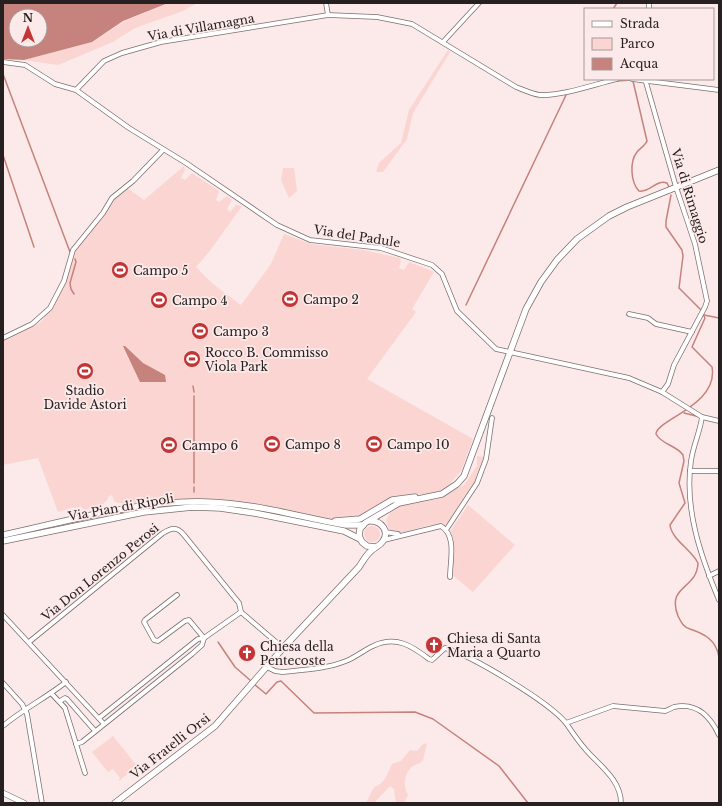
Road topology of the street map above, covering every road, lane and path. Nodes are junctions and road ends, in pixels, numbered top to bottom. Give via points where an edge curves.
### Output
1 (326, 3) edge
2 (479, 3) edge
3 (328, 15) junction
4 (442, 42) junction
5 (3, 62) edge
6 (613, 80) edge
7 (637, 80) edge
8 (645, 80) edge
9 (76, 90) junction
10 (719, 90) edge
11 (163, 150) junction
12 (719, 170) edge
13 (675, 188) junction
14 (629, 314) dead end
15 (692, 332) junction
16 (3, 338) edge
17 (510, 352) junction
18 (662, 392) junction
19 (702, 417) junction
20 (492, 418) dead end
21 (719, 421) edge
22 (690, 470) junction
23 (719, 471) edge
24 (423, 498) junction
25 (387, 510) junction
26 (327, 521) junction
27 (371, 521) junction
28 (363, 525) junction
29 (384, 529) junction
30 (446, 530) junction
31 (406, 534) junction
32 (3, 535) edge
33 (360, 539) junction
34 (3, 540) edge
35 (384, 540) junction
36 (365, 545) junction
37 (375, 547) junction
38 (363, 560) junction
39 (719, 571) edge
40 (450, 576) dead end
41 (709, 576) junction
42 (178, 595) dead end
43 (718, 597) edge
44 (241, 612) junction
45 (3, 615) edge
46 (204, 638) junction
47 (29, 642) junction
48 (283, 648) junction
49 (267, 667) junction
50 (66, 682) junction
51 (3, 683) edge
52 (143, 685) junction
53 (146, 690) junction
54 (51, 693) junction
55 (60, 701) junction
56 (25, 710) junction
57 (100, 718) junction
58 (566, 723) junction
59 (104, 724) junction
60 (3, 726) edge
61 (95, 731) junction
62 (719, 735) edge
63 (76, 744) junction
64 (85, 773) dead end
65 (3, 792) edge
66 (24, 803) edge
67 (42, 803) edge
68 (115, 803) edge
69 (621, 803) edge

1 - 3 street
2 - 4 street
3 - 4 street, Via di Villamagna via 394,20 412,24
3 - 9 street, Via di Villamagna via 161,42 122,53 104,61
4 - 6 street, Via di Villamagna via 516,87 541,95
5 - 9 street via 25,65 55,84
7 - 8 street
8 - 10 street
8 - 13 street, Via di Rimaggio
9 - 11 street, Via del Padule
11 - 16 street via 133,181 112,198 73,250 64,281 50,308 32,324
11 - 17 street, Via del Padule via 277,225 305,238 320,242 381,248 436,267 445,280 459,313 494,348
12 - 13 main road
13 - 15 street, Via di Rimaggio via 700,264 706,292 705,307
13 - 17 main road via 609,216 573,243 536,289
14 - 15 street via 648,318 656,324
15 - 18 street, Via di Rimaggio
17 - 18 street via 629,378
17 - 24 main road via 464,476 442,494
18 - 19 street
19 - 21 street
19 - 22 street
20 - 30 street via 489,447 477,483
22 - 23 street
22 - 41 street via 692,514
24 - 25 main road via 399,503
24 - 26 main road, Via Pian di Ripoli via 398,498 388,501 360,519
25 - 27 main road
25 - 29 main road
26 - 28 main road, Via Pian di Ripoli
26 - 32 main road, Via Pian di Ripoli via 252,506 193,502 140,506
27 - 28 main road
27 - 29 main road via 378,522
28 - 33 main road via 359,531
29 - 31 street via 394,535
29 - 35 main road
30 - 31 street via 438,525
30 - 40 street via 451,542
31 - 35 street
33 - 34 main road, Via Pian di Ripoli via 344,531 254,513 193,507 140,512
33 - 36 main road
35 - 37 main road
36 - 37 main road
36 - 38 main road
37 - 38 main road
38 - 48 main road via 355,572
39 - 41 street
41 - 43 street
42 - 46 street via 145,620 145,627 154,640 158,641 189,620
44 - 46 street
44 - 47 street, Via Don Lorenzo Perosi via 239,602 184,535 172,528
44 - 48 street
45 - 47 street
46 - 52 street via 198,639
46 - 53 street via 202,645
47 - 50 street
48 - 49 main road
49 - 58 street via 275,671 288,671 334,665 374,645 387,642 408,644 432,660 445,648 466,655 533,697
49 - 68 main road, Via Fratelli Orsi via 215,726
50 - 54 street
50 - 57 street
51 - 56 street
52 - 53 street
52 - 57 street
53 - 59 street
54 - 55 street
54 - 56 street
55 - 61 street via 67,699
55 - 63 street via 66,710
56 - 60 street
56 - 67 street
57 - 59 street
58 - 62 street via 613,706 665,711 682,706 701,709 708,715
58 - 69 street via 587,752 608,772 621,794
59 - 61 street
61 - 63 street
63 - 64 street
65 - 66 street

